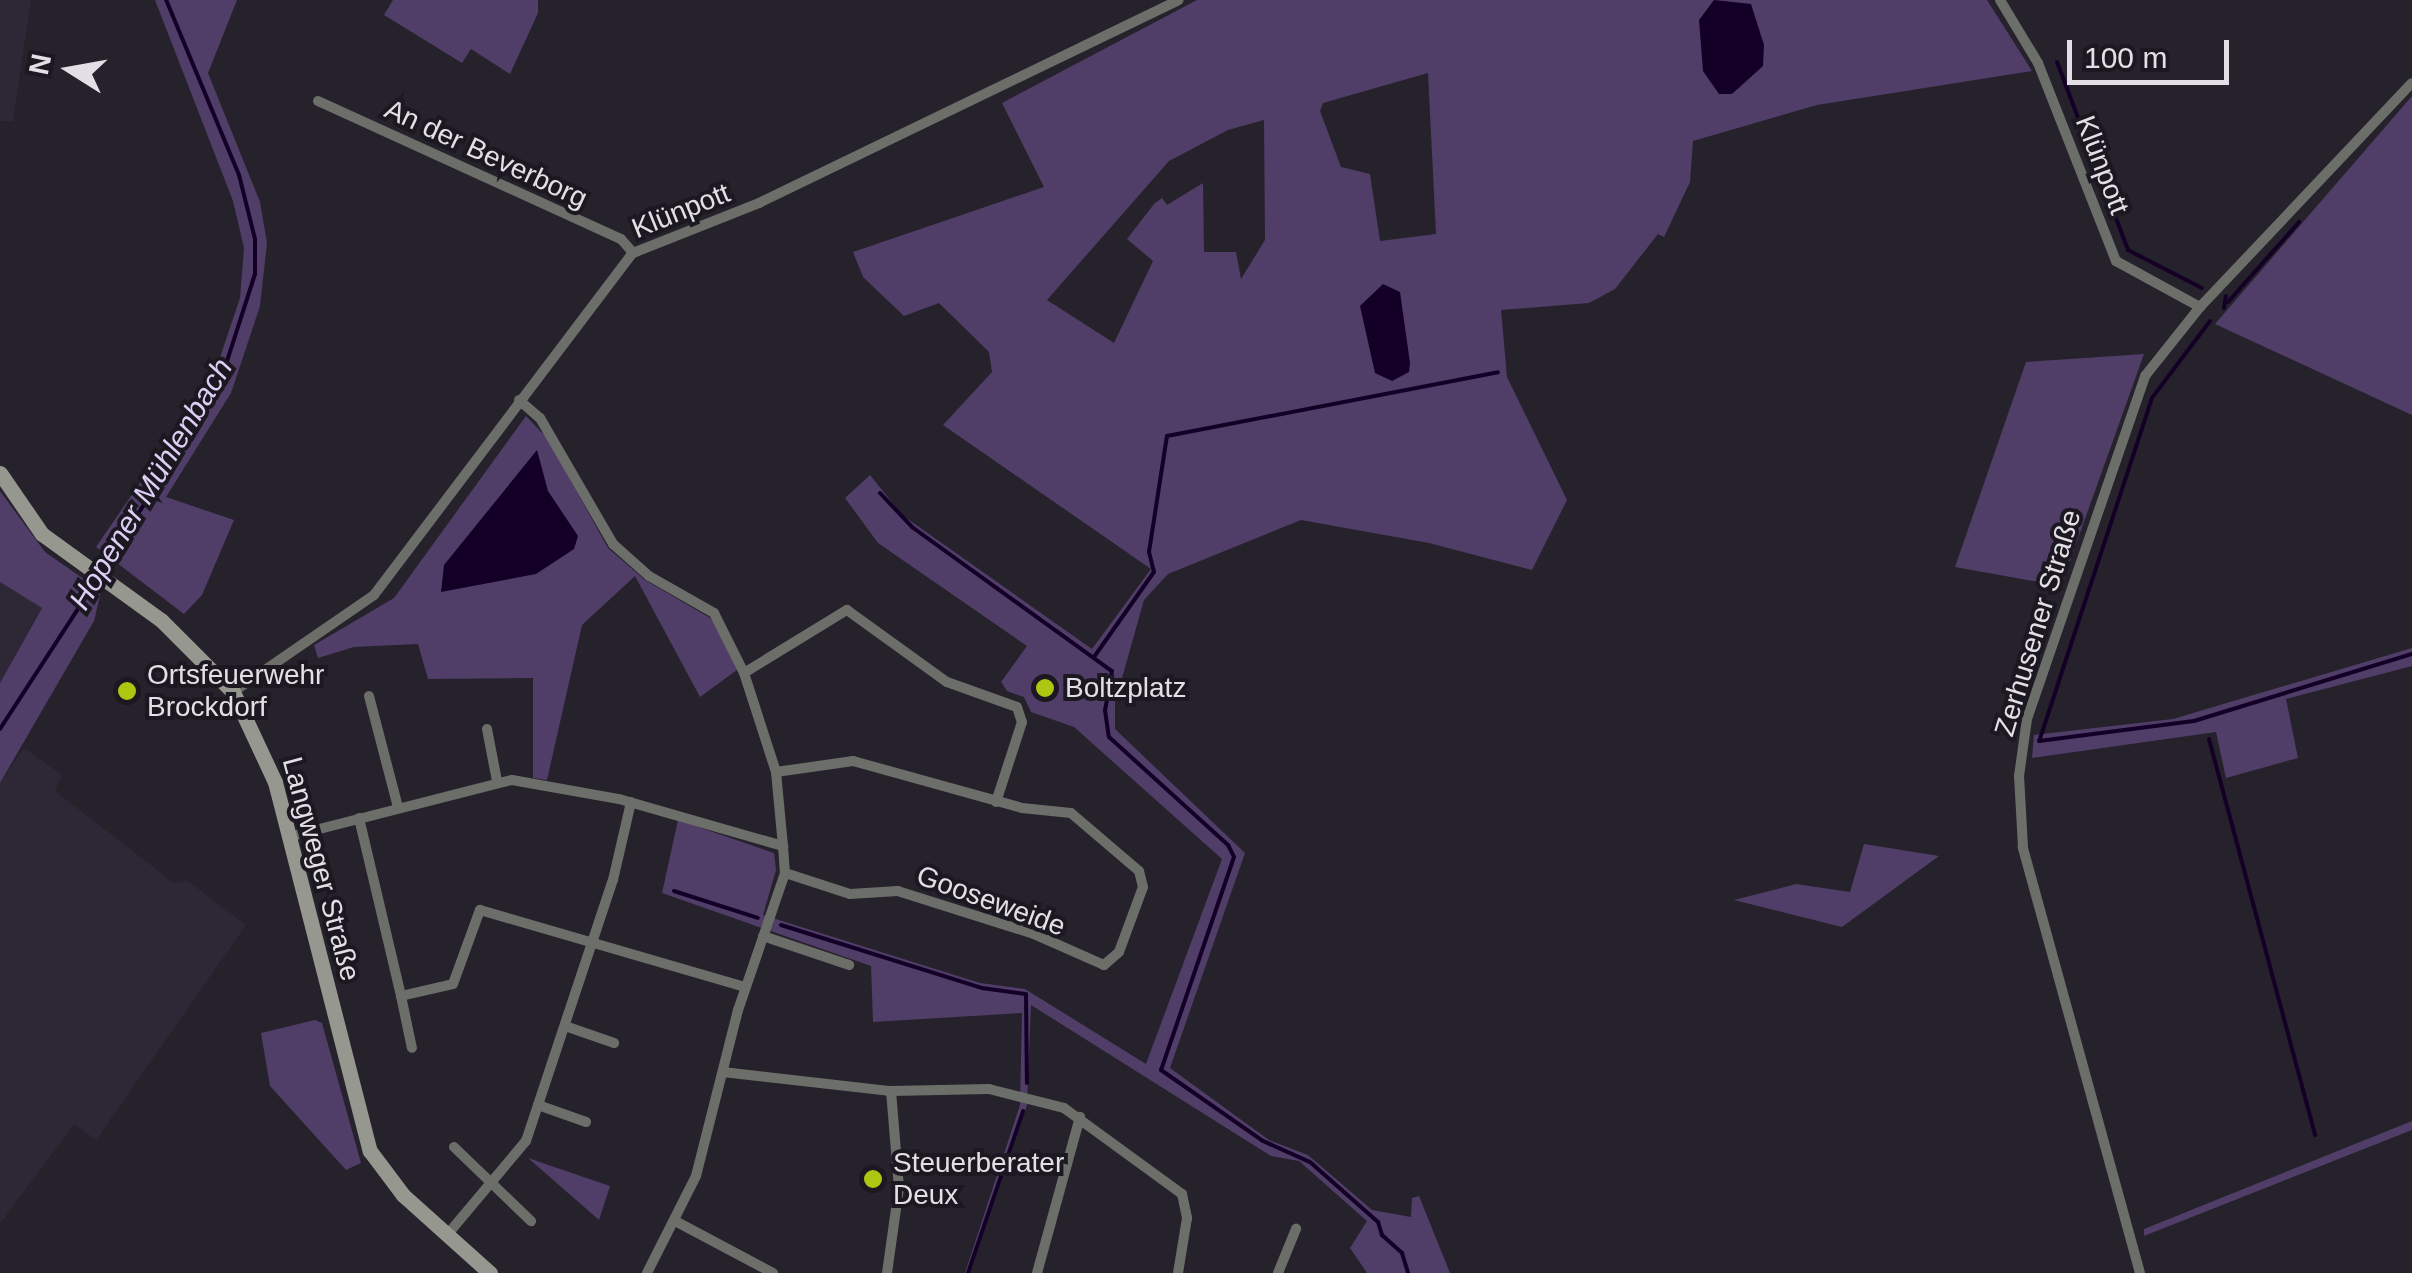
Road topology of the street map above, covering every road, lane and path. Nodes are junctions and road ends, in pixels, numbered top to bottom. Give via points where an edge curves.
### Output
1 (1178, 0) edge
2 (2000, 0) edge
3 (2412, 83) edge
4 (318, 101) dead end
5 (633, 252) junction
6 (2200, 307) junction
7 (519, 400) junction
8 (0, 474) edge
9 (744, 673) junction
10 (233, 692) junction
11 (369, 696) dead end
12 (487, 729) dead end
13 (776, 772) junction
14 (497, 781) junction
15 (630, 802) junction
16 (996, 802) junction
17 (398, 807) junction
18 (359, 818) junction
19 (288, 837) junction
20 (783, 846) junction
21 (784, 873) junction
22 (763, 936) junction
23 (590, 945) junction
24 (850, 965) dead end
25 (745, 988) junction
26 (401, 996) junction
27 (565, 1026) junction
28 (614, 1044) dead end
29 (412, 1048) dead end
30 (724, 1072) junction
31 (891, 1091) junction
32 (538, 1105) junction
33 (1080, 1117) junction
34 (586, 1122) dead end
35 (454, 1147) dead end
36 (493, 1184) junction
37 (531, 1221) dead end
38 (677, 1222) junction
39 (1296, 1229) dead end
40 (447, 1235) junction
41 (1180, 1272) edge
42 (490, 1273) edge
43 (647, 1273) edge
44 (773, 1273) edge
45 (887, 1273) edge
46 (1037, 1273) edge
47 (1278, 1273) edge
48 (2140, 1273) edge

1 - 5 street, Klünpott via 772,197
2 - 6 street, Klünpott via 2038,63 2116,261
3 - 6 street, Zerhusener Straße
4 - 5 street, An der Beverborg via 621,239
5 - 7 street, Klünpott
6 - 48 street, Zerhusener Straße via 2163,348 2134,398 2027,719 2019,776 2032,886
7 - 9 street via 540,418 613,544 649,576 714,613
7 - 10 street, Klünpott via 374,595
8 - 10 street, Langweger Straße via 42,534 193,647
9 - 13 street
9 - 16 street via 837,612 858,613 947,682 1017,707 1022,722
10 - 19 street, Langweger Straße via 262,746
11 - 17 street
12 - 14 street
13 - 16 street, Gooseweide via 854,762
13 - 20 street
14 - 15 street
14 - 17 street
15 - 20 street
15 - 23 street
16 - 21 street, Gooseweide via 1079,816 1138,871 1143,887 1112,962 1086,962 1034,934 898,891 850,894
17 - 18 street
18 - 19 street
18 - 26 street
19 - 40 street, Langweger Straße via 362,1132 388,1179
20 - 21 street
21 - 22 street
22 - 24 street
22 - 25 street
23 - 25 street
23 - 26 street via 480,910 453,984
23 - 27 street
25 - 30 street
26 - 29 street
27 - 28 street
27 - 32 street
30 - 31 street
30 - 38 street
31 - 33 street via 989,1089
31 - 45 street via 899,1188
32 - 34 street
32 - 36 street via 523,1149
33 - 41 street via 1182,1194 1187,1218
33 - 46 street
35 - 36 street
36 - 37 street
36 - 40 street
38 - 43 street
38 - 44 street
39 - 47 street
40 - 42 street, Langweger Straße

